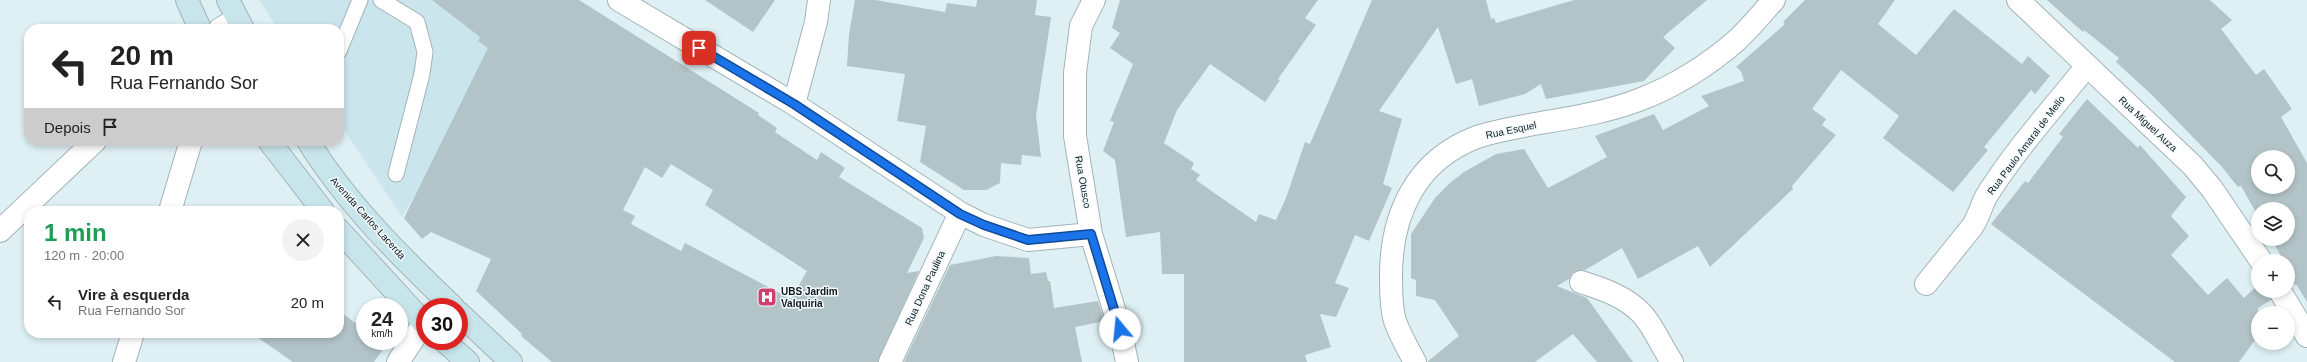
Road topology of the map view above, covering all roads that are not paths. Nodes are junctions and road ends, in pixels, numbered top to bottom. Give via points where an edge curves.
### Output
1 (187, 0) edge
2 (360, 0) edge
3 (382, 0) edge
4 (619, 0) edge
5 (819, 0) edge
6 (1094, 0) edge
7 (1774, 0) edge
8 (2018, 0) edge
9 (198, 24) edge
10 (344, 39) edge
11 (2087, 66) junction
12 (794, 104) junction
13 (91, 146) edge
14 (190, 146) edge
15 (275, 146) edge
16 (311, 146) edge
17 (396, 174) dead end
18 (27, 206) edge
19 (172, 206) edge
20 (319, 206) edge
21 (24, 208) edge
22 (960, 214) junction
23 (0, 231) edge
24 (1091, 234) junction
25 (344, 235) edge
26 (2256, 254) edge
27 (1581, 282) dead end
28 (1926, 284) dead end
29 (444, 298) edge
30 (2284, 298) edge
31 (416, 314) edge
32 (468, 321) edge
33 (2307, 336) edge
34 (416, 337) edge
35 (131, 338) edge
36 (454, 350) edge
37 (124, 362) edge
38 (398, 362) edge
39 (468, 362) edge
40 (511, 362) edge
41 (890, 362) edge
42 (1127, 362) edge
43 (1415, 362) edge
44 (1672, 362) edge

1 - 9 main road
2 - 10 lane
3 - 17 lane via 417,22 425,52 422,74
4 - 12 street
5 - 12 street via 816,22
6 - 24 street, Rua Otusco via 1082,26 1075,73 1075,136
7 - 43 street, Rua Esquel via 1736,40 1692,72 1661,89 1636,101 1477,137 1452,150 1428,168 1406,199 1396,226 1391,252 1395,320
8 - 11 street, Rua Miguel Auza
11 - 26 street, Rua Miguel Auza via 2204,178
11 - 28 street, Rua Paulo Amaral de Mello via 2032,134 1987,195 1972,228
12 - 22 street
13 - 18 street
14 - 19 street
15 - 20 main road
16 - 29 main road, Avenida Carlos Lacerda via 327,173 383,238
21 - 23 street
22 - 24 street via 1028,240
22 - 41 street, Rua Dona Paulina
24 - 42 street, Rua Otusco via 1120,329
25 - 31 main road
27 - 44 street via 1627,301 1643,316
30 - 33 street
32 - 40 main road
34 - 38 street
35 - 37 street
36 - 39 main road

